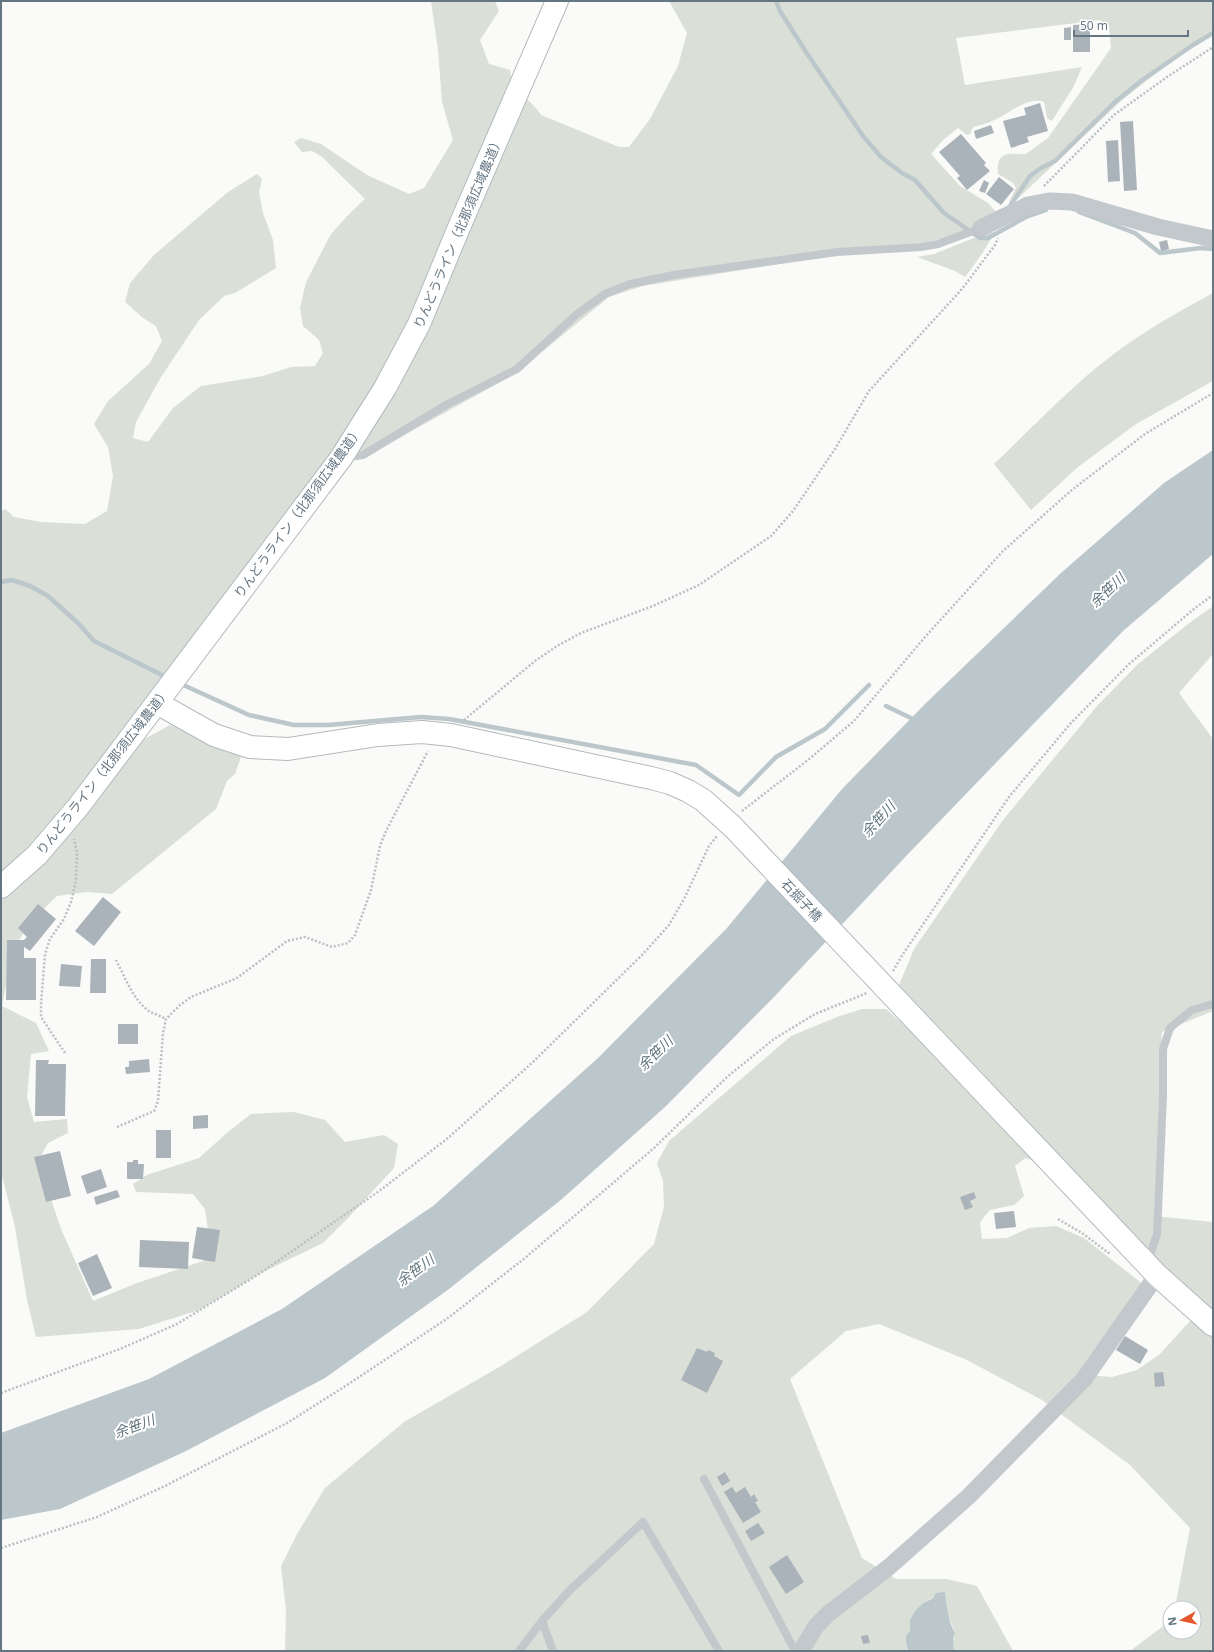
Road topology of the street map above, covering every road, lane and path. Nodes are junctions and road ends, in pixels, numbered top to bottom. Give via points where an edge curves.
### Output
1 (557, 1) edge
2 (1213, 47) edge
3 (1034, 204) junction
4 (1004, 216) junction
5 (981, 228) joint
6 (1213, 238) edge
7 (1213, 393) edge
8 (342, 458) junction
9 (1213, 595) edge
10 (157, 703) junction
11 (441, 734) junction
12 (65, 822) junction
13 (731, 825) junction
14 (1, 887) edge
15 (116, 960) dead end
16 (877, 980) junction
17 (1213, 1004) edge
18 (166, 1019) junction
19 (65, 1053) dead end
20 (117, 1128) dead end
21 (1058, 1219) dead end
22 (1112, 1255) dead end
23 (1152, 1269) junction
24 (1213, 1325) edge
25 (1, 1393) edge
26 (704, 1479) dead end
27 (1, 1548) edge
28 (542, 1621) junction
29 (519, 1651) edge
30 (553, 1651) edge
31 (719, 1651) edge
32 (795, 1651) edge
33 (802, 1651) edge

1 - 8 street, りんどうライン（北那須広域農道） via 419,324 385,388
2 - 3 path via 1114,115 1041,189
3 - 4 street
3 - 6 street via 1048,201 1072,202 1158,227
4 - 5 street
4 - 11 path via 995,245 981,266 869,392 797,505 771,536 699,585 653,606 581,633 557,646
5 - 8 lane via 938,244 921,247 836,252 674,275 630,284 605,294 577,314 517,369 446,405 363,454
7 - 13 path via 1145,434 1073,489 1015,540 931,631 854,721 748,806
8 - 10 street, りんどうライン（北那須広域農道）
9 - 16 path via 1128,665 1066,729 1009,797 903,954
10 - 11 street, 石掘子橋 via 214,735 250,747 288,749 378,735 422,732
10 - 12 street, りんどうライン（北那須広域農道）
11 - 13 street, 石掘子橋 via 670,783 702,800
11 - 18 path via 386,831 361,922 348,944 332,947 305,937 287,941 237,978 191,997
12 - 14 street, りんどうライン（北那須広域農道） via 37,855
12 - 19 path via 73,834 77,852 76,880 64,919 50,939 44,954 40,1004 41,1018
13 - 16 street, 石掘子橋
13 - 25 path via 709,846 669,925 643,954 533,1062 448,1138 382,1189 259,1274 177,1324 120,1349
15 - 18 path via 136,997 150,1012
16 - 23 street, 石掘子橋
16 - 27 path via 774,1038 727,1077 654,1148 525,1258 448,1318 344,1387 287,1423 165,1486 97,1517
17 - 23 lane via 1192,1010 1170,1028 1163,1049 1157,1234
18 - 20 path via 158,1101 154,1111
21 - 22 path
23 - 24 street, 石掘子橋
23 - 33 street via 1084,1379 969,1496 889,1567 828,1614 816,1626
26 - 32 lane
28 - 29 lane
28 - 30 lane
28 - 31 lane via 569,1591 643,1522

